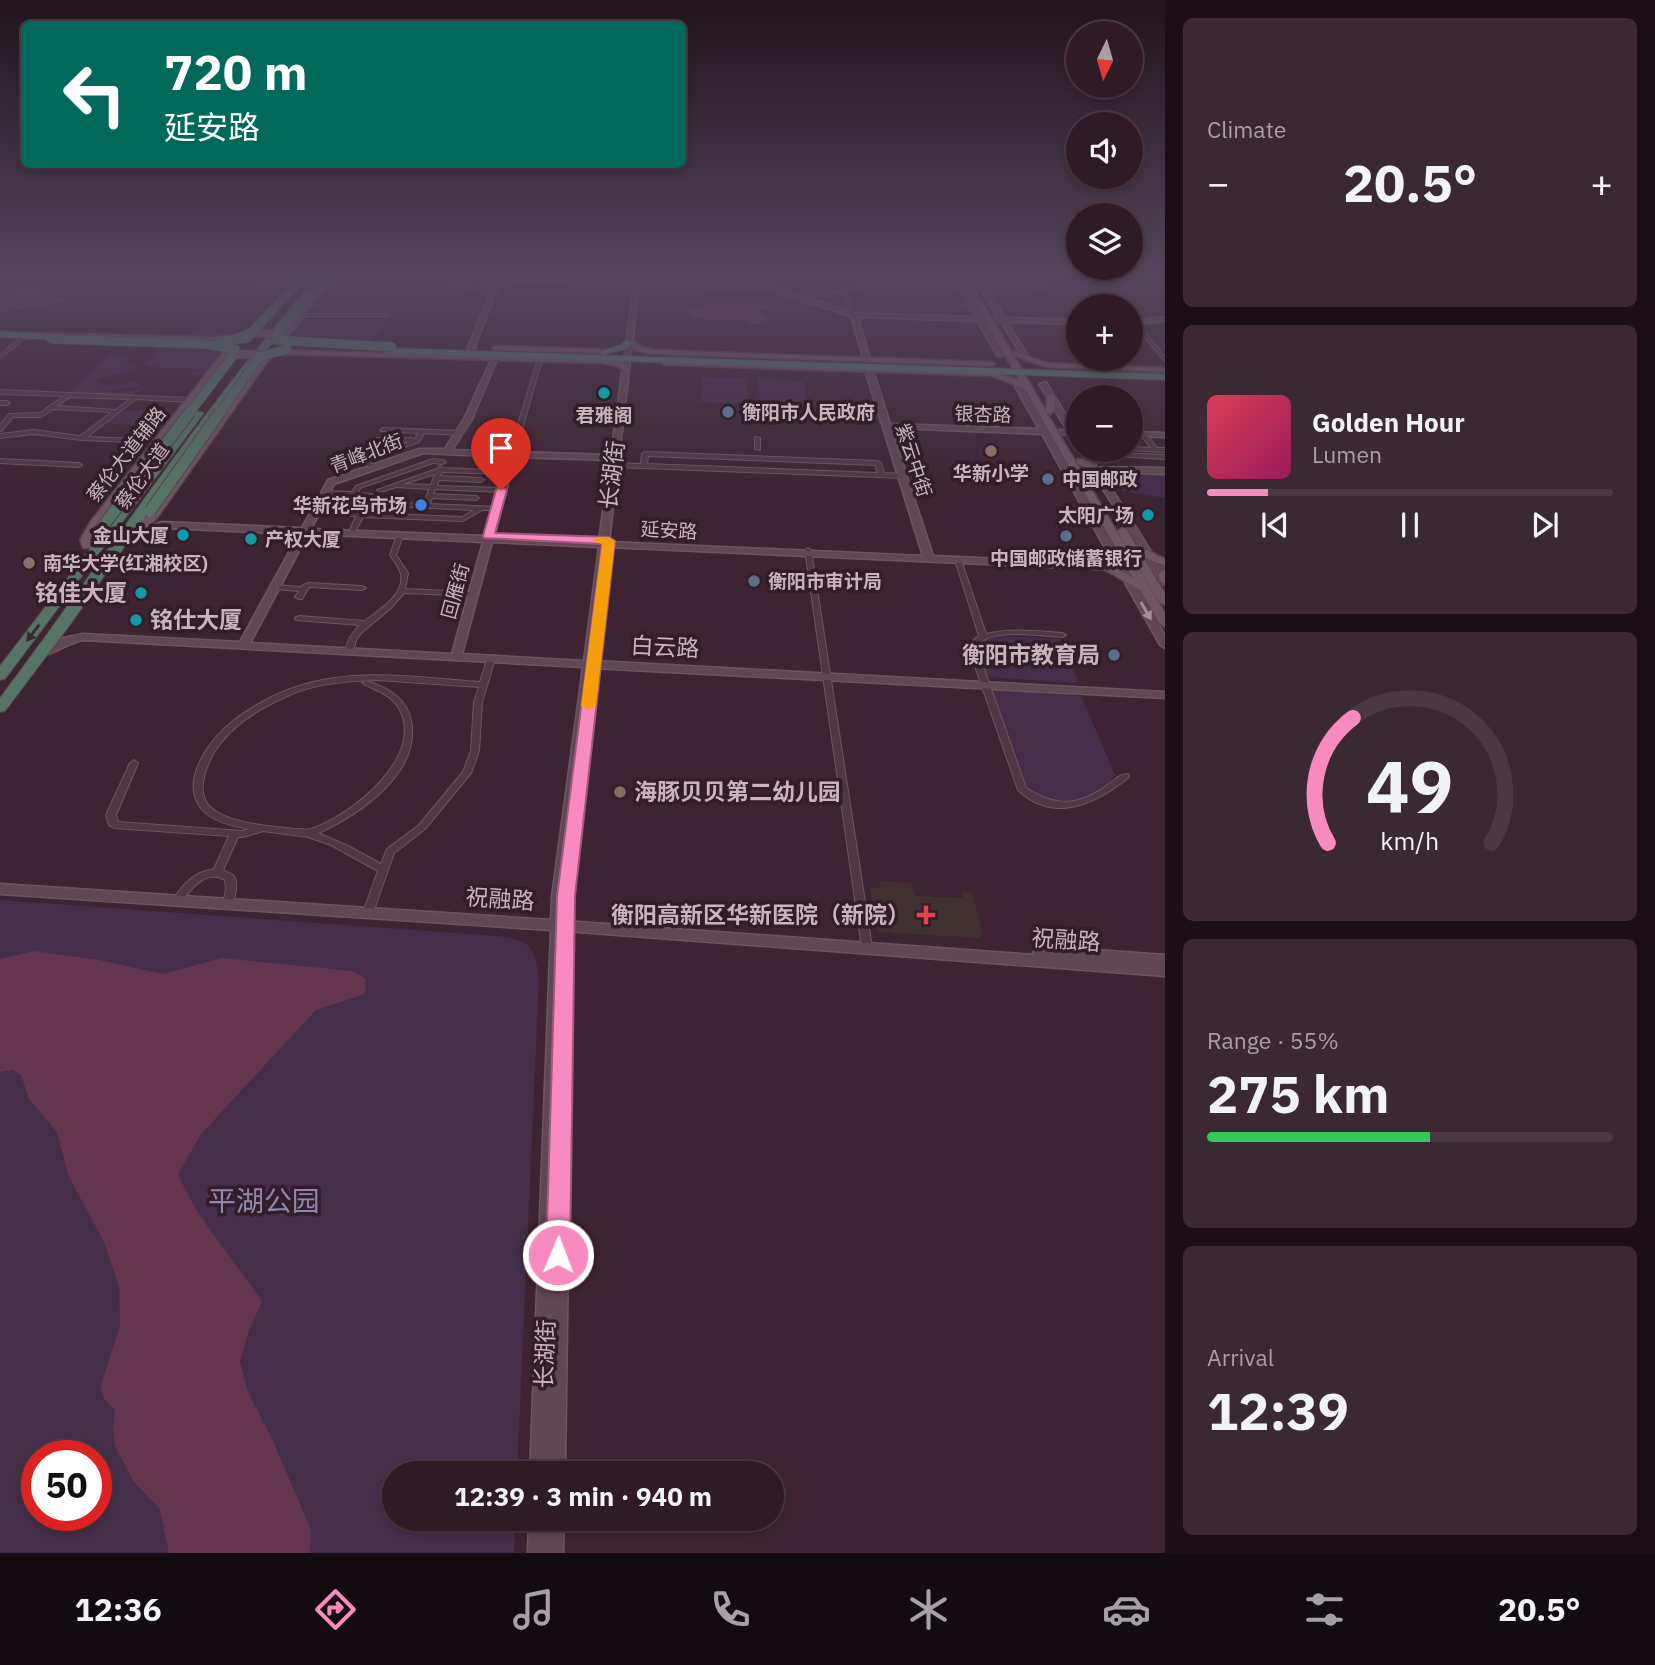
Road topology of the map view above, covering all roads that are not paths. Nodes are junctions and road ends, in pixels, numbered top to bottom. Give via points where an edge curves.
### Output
1 (15, 345) edge
2 (156, 345) edge
3 (160, 345) edge
4 (224, 345) edge
5 (231, 345) edge
6 (232, 345) edge
7 (251, 345) edge
8 (262, 345) edge
9 (275, 345) edge
10 (277, 345) edge
11 (305, 345) edge
12 (306, 345) edge
13 (349, 345) edge
14 (630, 345) edge
15 (862, 345) edge
16 (998, 345) edge
17 (1007, 345) edge
18 (1007, 345) edge
19 (1010, 345) edge
20 (1152, 345) edge
21 (471, 348) junction
22 (391, 349) junction
23 (225, 350) junction
24 (602, 355) junction
25 (1000, 355) joint
26 (0, 356) edge
27 (496, 356) junction
28 (629, 356) junction
29 (512, 358) joint
30 (733, 358) junction
31 (540, 359) junction
32 (667, 360) junction
33 (1165, 360) edge
34 (649, 362) junction
35 (766, 363) junction
36 (868, 364) junction
37 (752, 366) junction
38 (853, 366) junction
39 (979, 367) junction
40 (992, 369) junction
41 (1021, 370) junction
42 (1061, 370) junction
43 (1164, 375) edge
44 (1052, 376) junction
45 (1042, 384) joint
46 (0, 392) edge
47 (68, 396) junction
48 (1051, 397) junction
49 (134, 399) junction
50 (190, 400) junction
51 (55, 408) junction
52 (120, 411) junction
53 (1050, 411) junction
54 (887, 426) junction
55 (0, 429) edge
56 (383, 430) dead end
57 (422, 431) junction
58 (1062, 432) edge
59 (459, 433) junction
60 (1144, 435) joint
61 (1165, 435) edge
62 (0, 436) edge
63 (81, 438) junction
64 (757, 438) dead end
65 (376, 439) dead end
66 (159, 440) junction
67 (415, 442) junction
68 (352, 448) dead end
69 (392, 449) junction
70 (758, 449) dead end
71 (1143, 450) edge
72 (1156, 450) junction
73 (1165, 450) edge
74 (422, 451) junction
75 (447, 452) junction
76 (512, 454) junction
77 (340, 456) dead end
78 (753, 458) junction
79 (1143, 458) edge
80 (1165, 458) edge
81 (364, 459) junction
82 (0, 461) edge
83 (617, 461) junction
84 (443, 462) junction
85 (1088, 462) edge
86 (79, 465) dead end
87 (643, 466) junction
88 (373, 467) junction
89 (335, 468) dead end
90 (440, 470) junction
91 (754, 470) junction
92 (1165, 471) edge
93 (506, 473) junction
94 (1093, 474) junction
95 (881, 475) junction
96 (903, 476) junction
97 (436, 478) junction
98 (481, 480) dead end
99 (393, 485) junction
100 (433, 487) junction
101 (380, 490) dead end
102 (501, 490) junction
103 (325, 493) junction
104 (354, 494) junction
105 (429, 496) junction
106 (476, 498) dead end
107 (351, 502) dead end
108 (366, 503) junction
109 (426, 506) junction
110 (482, 508) junction
111 (496, 509) junction
112 (1097, 512) junction
113 (151, 513) junction
114 (344, 514) dead end
115 (361, 514) junction
116 (306, 529) junction
117 (353, 530) junction
118 (400, 535) junction
119 (132, 536) junction
120 (488, 538) junction
121 (606, 543) junction
122 (87, 546) junction
123 (808, 552) junction
124 (929, 557) junction
125 (958, 560) junction
126 (1102, 565) junction
127 (1143, 566) edge
128 (1165, 582) edge
129 (275, 587) junction
130 (362, 588) dead end
131 (65, 590) junction
132 (402, 591) junction
133 (301, 593) joint
134 (473, 594) junction
135 (1165, 602) edge
136 (77, 605) junction
137 (299, 618) dead end
138 (67, 619) junction
139 (367, 623) junction
140 (1165, 623) edge
141 (1062, 635) dead end
142 (983, 636) junction
143 (245, 644) junction
144 (1165, 645) edge
145 (349, 650) junction
146 (41, 654) junction
147 (456, 655) junction
148 (491, 659) junction
149 (591, 663) junction
150 (827, 675) junction
151 (0, 676) edge
152 (354, 680) junction
153 (984, 684) junction
154 (482, 685) junction
155 (1165, 693) edge
156 (0, 708) edge
157 (134, 763) dead end
158 (1125, 776) dead end
159 (261, 830) junction
160 (235, 834) junction
161 (308, 834) junction
162 (382, 869) junction
163 (217, 873) junction
164 (0, 882) edge
165 (0, 889) edge
166 (179, 897) junction
167 (229, 901) junction
168 (370, 907) junction
169 (561, 923) junction
170 (866, 944) junction
171 (1165, 961) edge
172 (1165, 970) edge
173 (541, 1461) edge
174 (554, 1461) edge
175 (540, 1531) edge
176 (553, 1531) edge
177 (539, 1553) edge
178 (552, 1553) edge

1 - 26 street
2 - 23 main road
3 - 23 highway, bridge
4 - 23 main road, 蔡伦大道辅路
5 - 23 highway, bridge
6 - 23 highway, bridge
7 - 131 highway, 蔡伦大道
8 - 136 highway, 蔡伦大道
9 - 23 highway, bridge via 257,354
10 - 113 highway, bridge
11 - 27 main road
12 - 22 highway, bridge
13 - 21 main road
14 - 28 main road, 长湖街
15 - 36 main road, 紫云中街
16 - 25 main road
17 - 41 main road
18 - 41 main road
19 - 41 main road
20 - 33 street
21 - 22 highway
21 - 24 highway
22 - 27 highway
23 - 50 main road, 蔡伦大道辅路
23 - 122 highway, bridge
24 - 28 highway
24 - 28 main road via 620,364
24 - 31 main road
25 - 40 highway
27 - 28 highway
27 - 29 highway
27 - 59 main road
28 - 30 highway
28 - 32 highway
28 - 34 highway via 635,365
28 - 83 main road, 长湖街
29 - 31 main road
30 - 32 highway
30 - 35 highway
30 - 36 highway
30 - 37 highway
31 - 76 street
32 - 34 highway
34 - 37 main road
35 - 37 highway
35 - 38 highway
36 - 37 main road
36 - 38 highway
36 - 39 highway
36 - 40 main road
36 - 54 main road, 紫云中街
38 - 41 highway
39 - 40 highway
39 - 41 highway
40 - 41 main road
41 - 42 highway
41 - 43 highway
41 - 53 main road
41 - 58 main road via 1033,404
42 - 43 highway
42 - 44 highway
43 - 44 main road
44 - 45 highway
45 - 48 main road
46 - 47 street
47 - 49 street
47 - 51 street
48 - 53 main road
48 - 58 main road
49 - 50 street
49 - 52 street
50 - 66 main road, 蔡伦大道辅路
51 - 52 street
51 - 55 street via 41,415 11,415
52 - 63 street
53 - 58 main road
54 - 58 main road, 银杏路
54 - 96 main road, 紫云中街
56 - 57 street
57 - 59 street
57 - 67 street
58 - 94 main road
58 - 112 main road
59 - 75 main road
60 - 61 main road
60 - 72 street
62 - 63 street via 34,432
63 - 66 street
64 - 70 street
65 - 67 street
66 - 122 main road, 蔡伦大道辅路 via 95,523 85,540
67 - 69 street
67 - 74 street
68 - 69 street
69 - 81 street
71 - 72 street
72 - 73 street
74 - 75 main road, 青峰北街
74 - 88 main road, 青峰北街
75 - 76 main road, 青峰北街
75 - 84 street
76 - 83 main road, 青峰北街
76 - 93 main road, 回雁街
77 - 81 street
78 - 87 street via 645,454
78 - 91 street
78 - 95 street via 877,463
79 - 80 street
81 - 88 street
81 - 89 street
82 - 86 street
83 - 87 street
83 - 121 main road, 长湖街
84 - 90 street
84 - 104 street via 433,461 358,487
85 - 94 main road
87 - 91 street
88 - 103 main road, 青峰北街 via 331,482
90 - 93 street
90 - 97 street
90 - 99 street
91 - 95 street
92 - 94 main road
93 - 102 main road, 回雁街
94 - 112 main road
94 - 127 main road
95 - 96 street
96 - 124 main road, 紫云中街
97 - 98 street
97 - 100 street
99 - 100 street
99 - 101 street
100 - 102 street
100 - 105 street
102 - 111 main road, 回雁街
103 - 104 street
103 - 116 main road, 青峰北街
104 - 108 street via 370,495
105 - 106 street
105 - 109 street
107 - 108 street
108 - 109 street
108 - 115 street
109 - 110 street
110 - 111 street
110 - 115 street via 463,519
111 - 120 main road, 回雁街
112 - 127 main road
112 - 127 main road
112 - 127 main road via 1131,546
113 - 116 main road, 延安路 via 164,522
113 - 119 highway
114 - 115 street
115 - 117 street
116 - 117 main road, 延安路
116 - 118 main road, 延安路
116 - 119 main road, 延安路 via 162,525
116 - 129 main road, 青峰北街
117 - 120 main road, 延安路
118 - 120 main road, 延安路
118 - 132 street via 393,555 405,573
119 - 136 highway
120 - 121 main road, 延安路
120 - 134 main road, 回雁街
121 - 123 main road, 延安路
121 - 149 main road, 长湖街
122 - 131 highway
123 - 124 main road, 延安路
123 - 150 street
124 - 125 main road, 延安路
124 - 126 main road, 延安路
125 - 126 main road, 延安路
125 - 142 street
126 - 127 main road
126 - 127 main road via 1112,558
127 - 128 main road
127 - 135 main road
127 - 140 main road via 1144,588
127 -> 144 main road
129 - 133 street
129 - 143 main road, 青峰北街
130 - 133 street via 309,585
131 -> 151 highway, 蔡伦大道
132 - 134 street
132 - 139 street
134 - 147 main road, 回雁街
136 - 138 highway, 蔡伦大道
137 - 139 street
138 - 143 main road, 白云路 via 74,631 85,635
138 - 146 highway, 蔡伦大道
139 - 145 street via 355,634
141 - 142 street
142 - 153 street via 972,646
143 - 145 main road, 白云路
143 - 146 main road, 白云路 via 83,637
145 - 147 main road, 白云路
146 - 156 highway, 蔡伦大道
147 - 148 main road, 白云路
147 - 149 main road, 白云路
148 - 149 main road, 白云路
148 - 154 street
149 - 150 main road, 白云路
149 - 169 main road, 长湖街
150 - 153 main road, 白云路
150 - 170 street
152 - 154 street
152 - 159 street via 316,684 258,708 236,722 208,753 198,788 204,807
152 - 161 street via 377,686 402,703 409,722 407,745 399,766 371,797 345,817
153 - 155 main road, 白云路
153 - 158 street via 1022,790 1030,796 1048,804 1073,806 1103,795
154 - 162 street via 475,751 467,774 422,827 390,851
157 - 160 street via 111,814 114,825
159 - 160 street
159 - 161 street
160 - 163 street
161 - 162 street
162 - 168 street
163 - 166 street via 200,876
163 - 167 street via 230,878
164 - 166 main road, 祝融路
165 - 166 main road, 祝融路
166 - 167 main road, 祝融路
167 - 168 main road, 祝融路
167 - 169 main road, 祝融路
168 - 169 main road, 祝融路
169 - 170 main road, 祝融路
169 - 173 main road, 长湖街
169 - 174 main road, 长湖街
170 - 171 main road, 祝融路
170 - 172 main road, 祝融路
175 - 177 main road
176 - 178 main road

